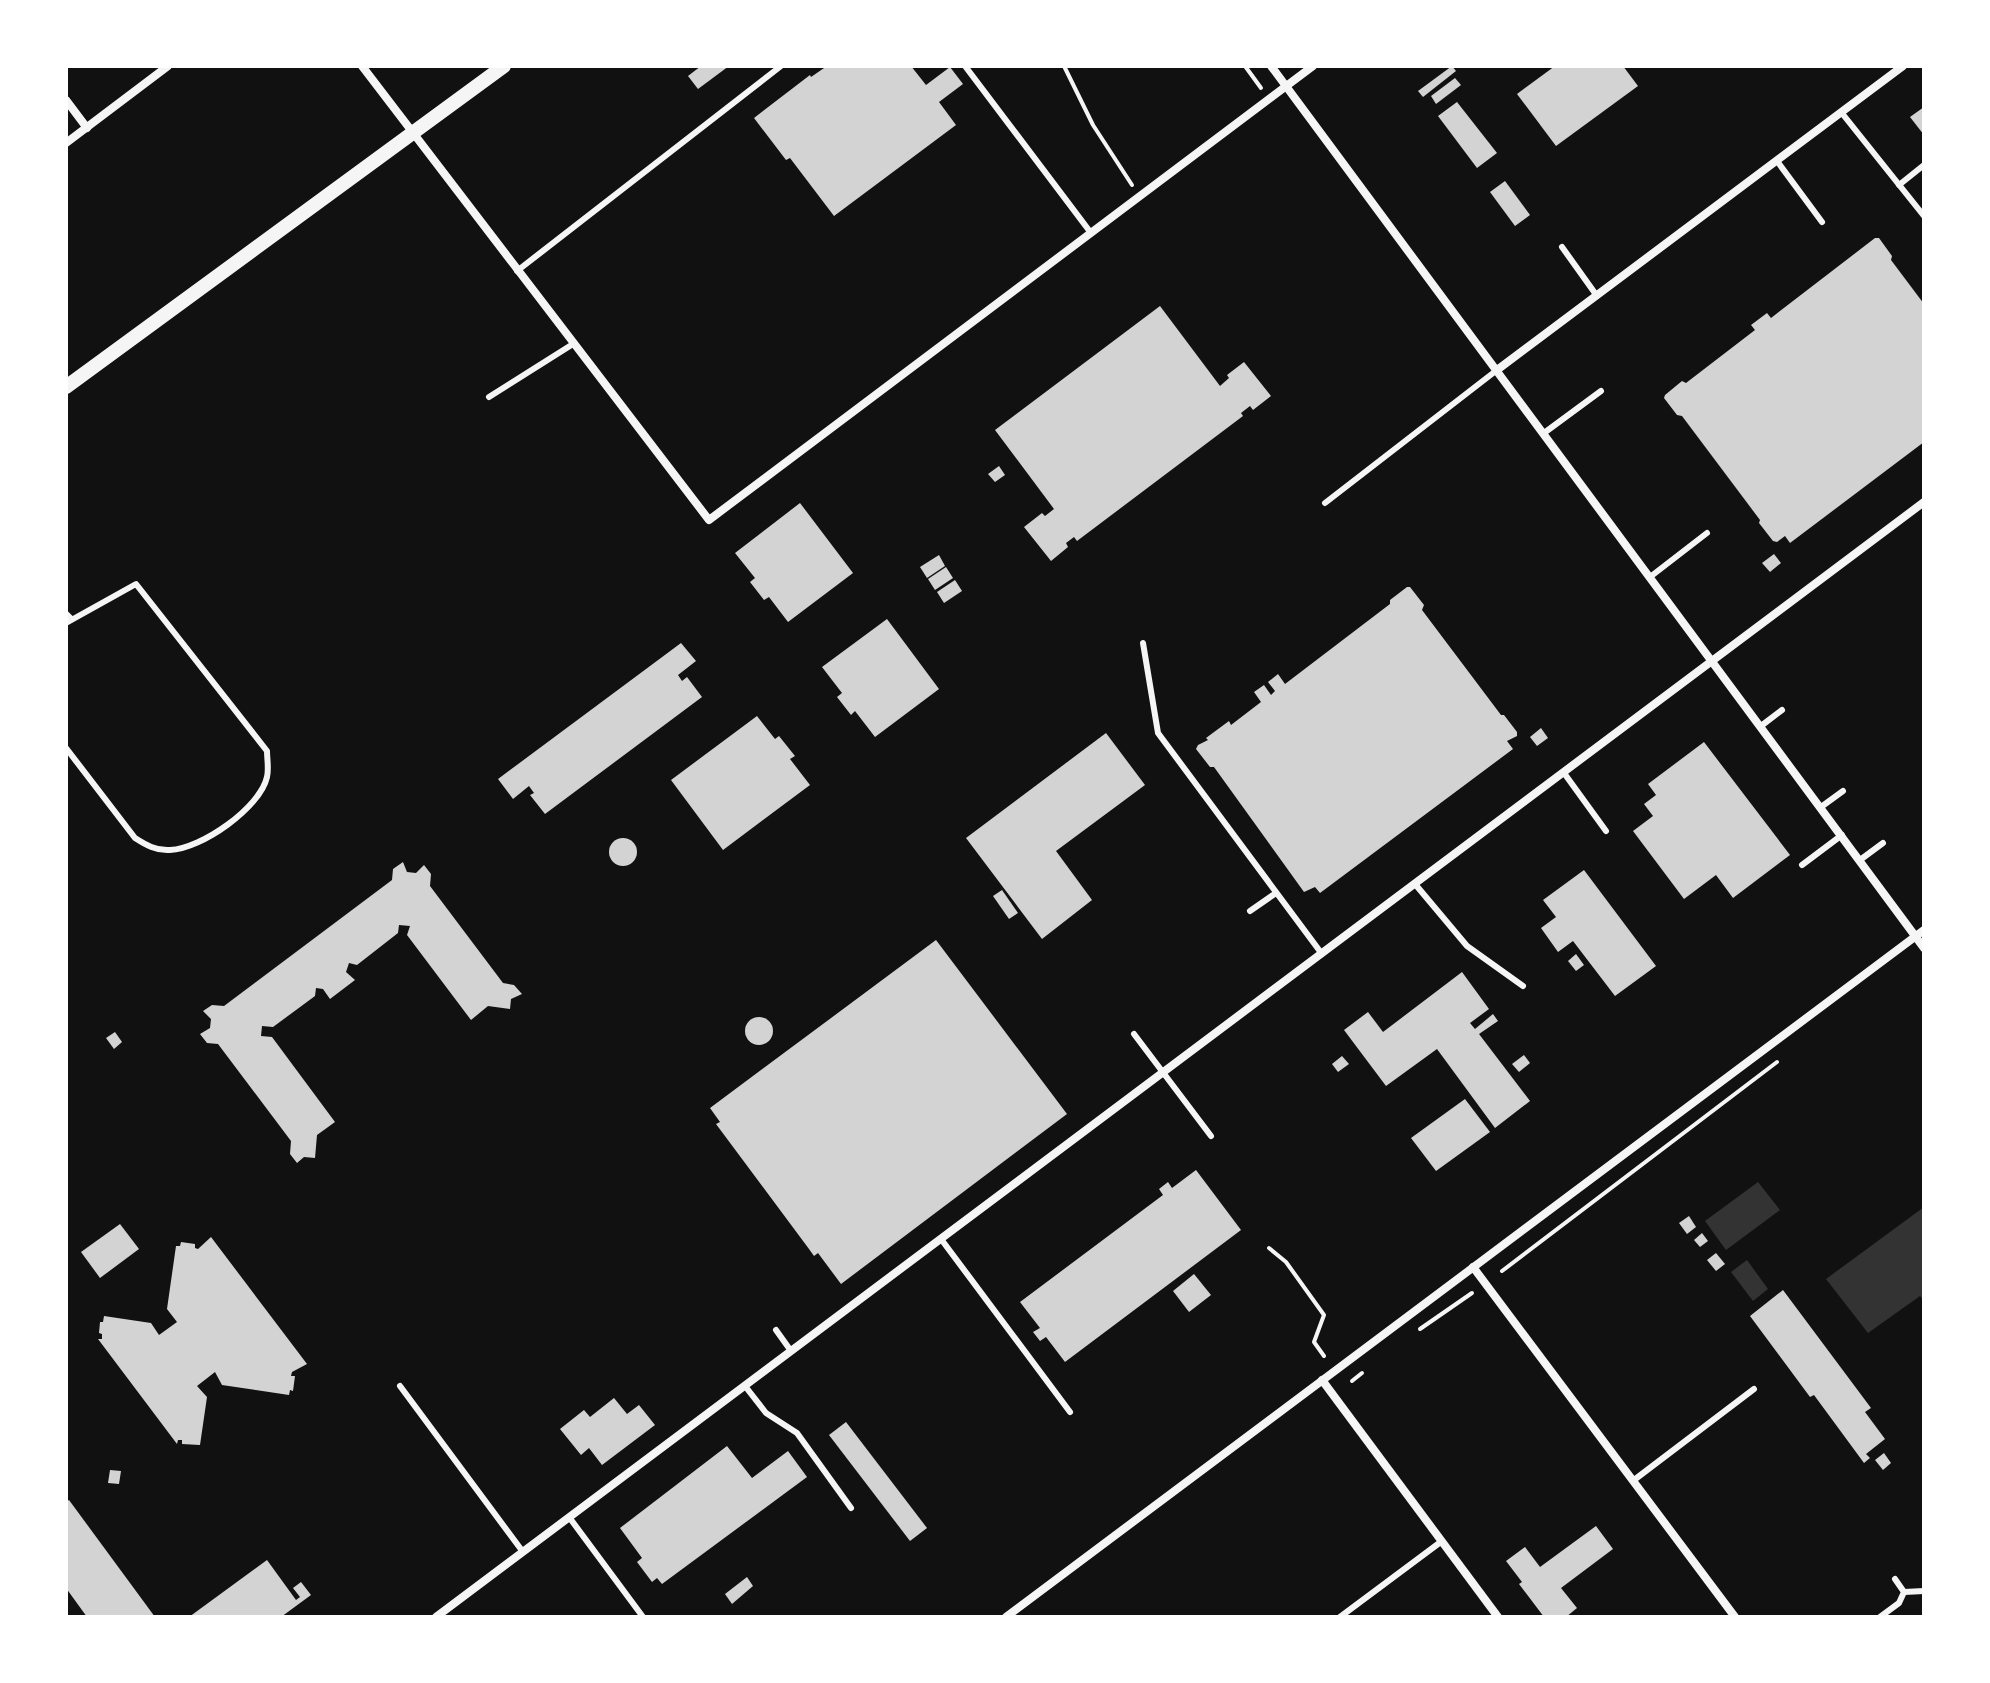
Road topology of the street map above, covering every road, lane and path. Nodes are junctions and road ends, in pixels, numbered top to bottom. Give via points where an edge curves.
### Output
1 (168, 66) edge
2 (362, 66) edge
3 (504, 66) edge
4 (781, 66) edge
5 (965, 66) edge
6 (1064, 66) edge
7 (1245, 66) edge
8 (1271, 66) edge
9 (1313, 66) edge
10 (1903, 66) edge
11 (1286, 86) junction
12 (1269, 99) junction
13 (66, 100) edge
14 (1841, 112) junction
15 (87, 128) junction
16 (412, 134) junction
17 (66, 143) edge
18 (1777, 161) junction
19 (1924, 165) edge
20 (1899, 185) junction
21 (1141, 196) junction
22 (1924, 216) edge
23 (1822, 222) dead end
24 (1091, 233) junction
25 (1562, 247) dead end
26 (517, 271) junction
27 (1597, 296) junction
28 (573, 344) junction
29 (1497, 370) junction
30 (66, 387) edge
31 (1601, 391) dead end
32 (489, 397) dead end
33 (1544, 433) junction
34 (1924, 502) edge
35 (1325, 503) dead end
36 (1707, 533) dead end
37 (1650, 577) junction
38 (67, 619) edge
39 (1143, 643) dead end
40 (1713, 661) junction
41 (1782, 710) dead end
42 (1761, 726) junction
43 (66, 748) edge
44 (1564, 773) junction
45 (1843, 791) dead end
46 (1821, 807) junction
47 (1606, 831) dead end
48 (1842, 835) junction
49 (1883, 843) dead end
50 (1860, 860) junction
51 (1802, 865) dead end
52 (1415, 884) junction
53 (1276, 893) junction
54 (1250, 911) dead end
55 (1924, 930) edge
56 (1915, 937) junction
57 (1924, 948) edge
58 (1322, 954) junction
59 (1523, 986) dead end
60 (1134, 1034) dead end
61 (1782, 1059) dead end
62 (1163, 1073) junction
63 (1211, 1136) dead end
64 (941, 1239) junction
65 (1269, 1248) dead end
66 (1473, 1267) junction
67 (1502, 1271) dead end
68 (776, 1330) dead end
69 (791, 1351) junction
70 (1324, 1356) dead end
71 (1322, 1380) junction
72 (400, 1386) dead end
73 (745, 1386) junction
74 (1754, 1389) dead end
75 (1070, 1412) dead end
76 (1634, 1480) junction
77 (851, 1508) dead end
78 (569, 1517) junction
79 (1442, 1541) junction
80 (523, 1552) junction
81 (1895, 1579) dead end
82 (1924, 1591) edge
83 (1904, 1592) junction
84 (436, 1617) edge
85 (643, 1617) edge
86 (1006, 1617) edge
87 (1340, 1617) edge
88 (1498, 1617) edge
89 (1735, 1617) edge
90 (1880, 1617) edge

1 - 15 street
2 - 16 street
3 - 16 street
4 - 26 lane
5 - 24 lane
6 - 21 path via 1093,125
7 - 12 path
8 - 11 street
9 - 11 street
10 - 14 street
11 - 12 street
11 - 29 street
12 - 21 street
13 - 15 street
14 - 18 street
14 - 20 lane
15 - 17 street
16 - 26 street
16 - 30 street
18 - 23 lane
18 - 27 street
19 - 20 lane
20 - 22 lane
21 - 24 street
24 - 28 street via 709,520
25 - 27 lane
26 - 28 street
27 - 29 street
28 - 32 lane
29 - 33 street
29 - 35 lane
31 - 33 lane
33 - 37 street
34 - 40 street
36 - 37 lane
37 - 40 street
38 - 43 lane via 136,584 267,751 268,775 253,801 229,823 205,840 168,850 148,847 135,838
39 - 53 lane via 1158,733
40 - 42 street
40 - 44 street
41 - 42 lane
42 - 46 street
44 - 47 lane
44 - 52 street
45 - 46 lane
46 - 48 street
48 - 50 street
48 - 51 lane
49 - 50 lane
50 - 56 street
52 - 58 street
52 - 59 lane via 1467,946
53 - 54 lane
53 - 58 lane
55 - 56 street
56 - 57 street
56 - 66 street
58 - 62 street
60 - 62 lane
61 - 67 path
62 - 63 lane
62 - 64 street
64 - 69 street
64 - 75 lane
65 - 70 path via 1286,1262 1324,1315 1314,1342
66 - 71 street
66 - 76 street
68 - 69 lane
69 - 73 street
71 - 79 street
71 - 86 street
72 - 80 lane
73 - 77 lane via 766,1413 797,1433
73 - 78 street
74 - 76 lane
76 - 89 street
78 - 80 street
78 - 85 lane
79 - 87 lane
79 - 88 street
80 - 84 street
81 - 83 lane
82 - 83 lane
83 - 90 lane via 1899,1603

